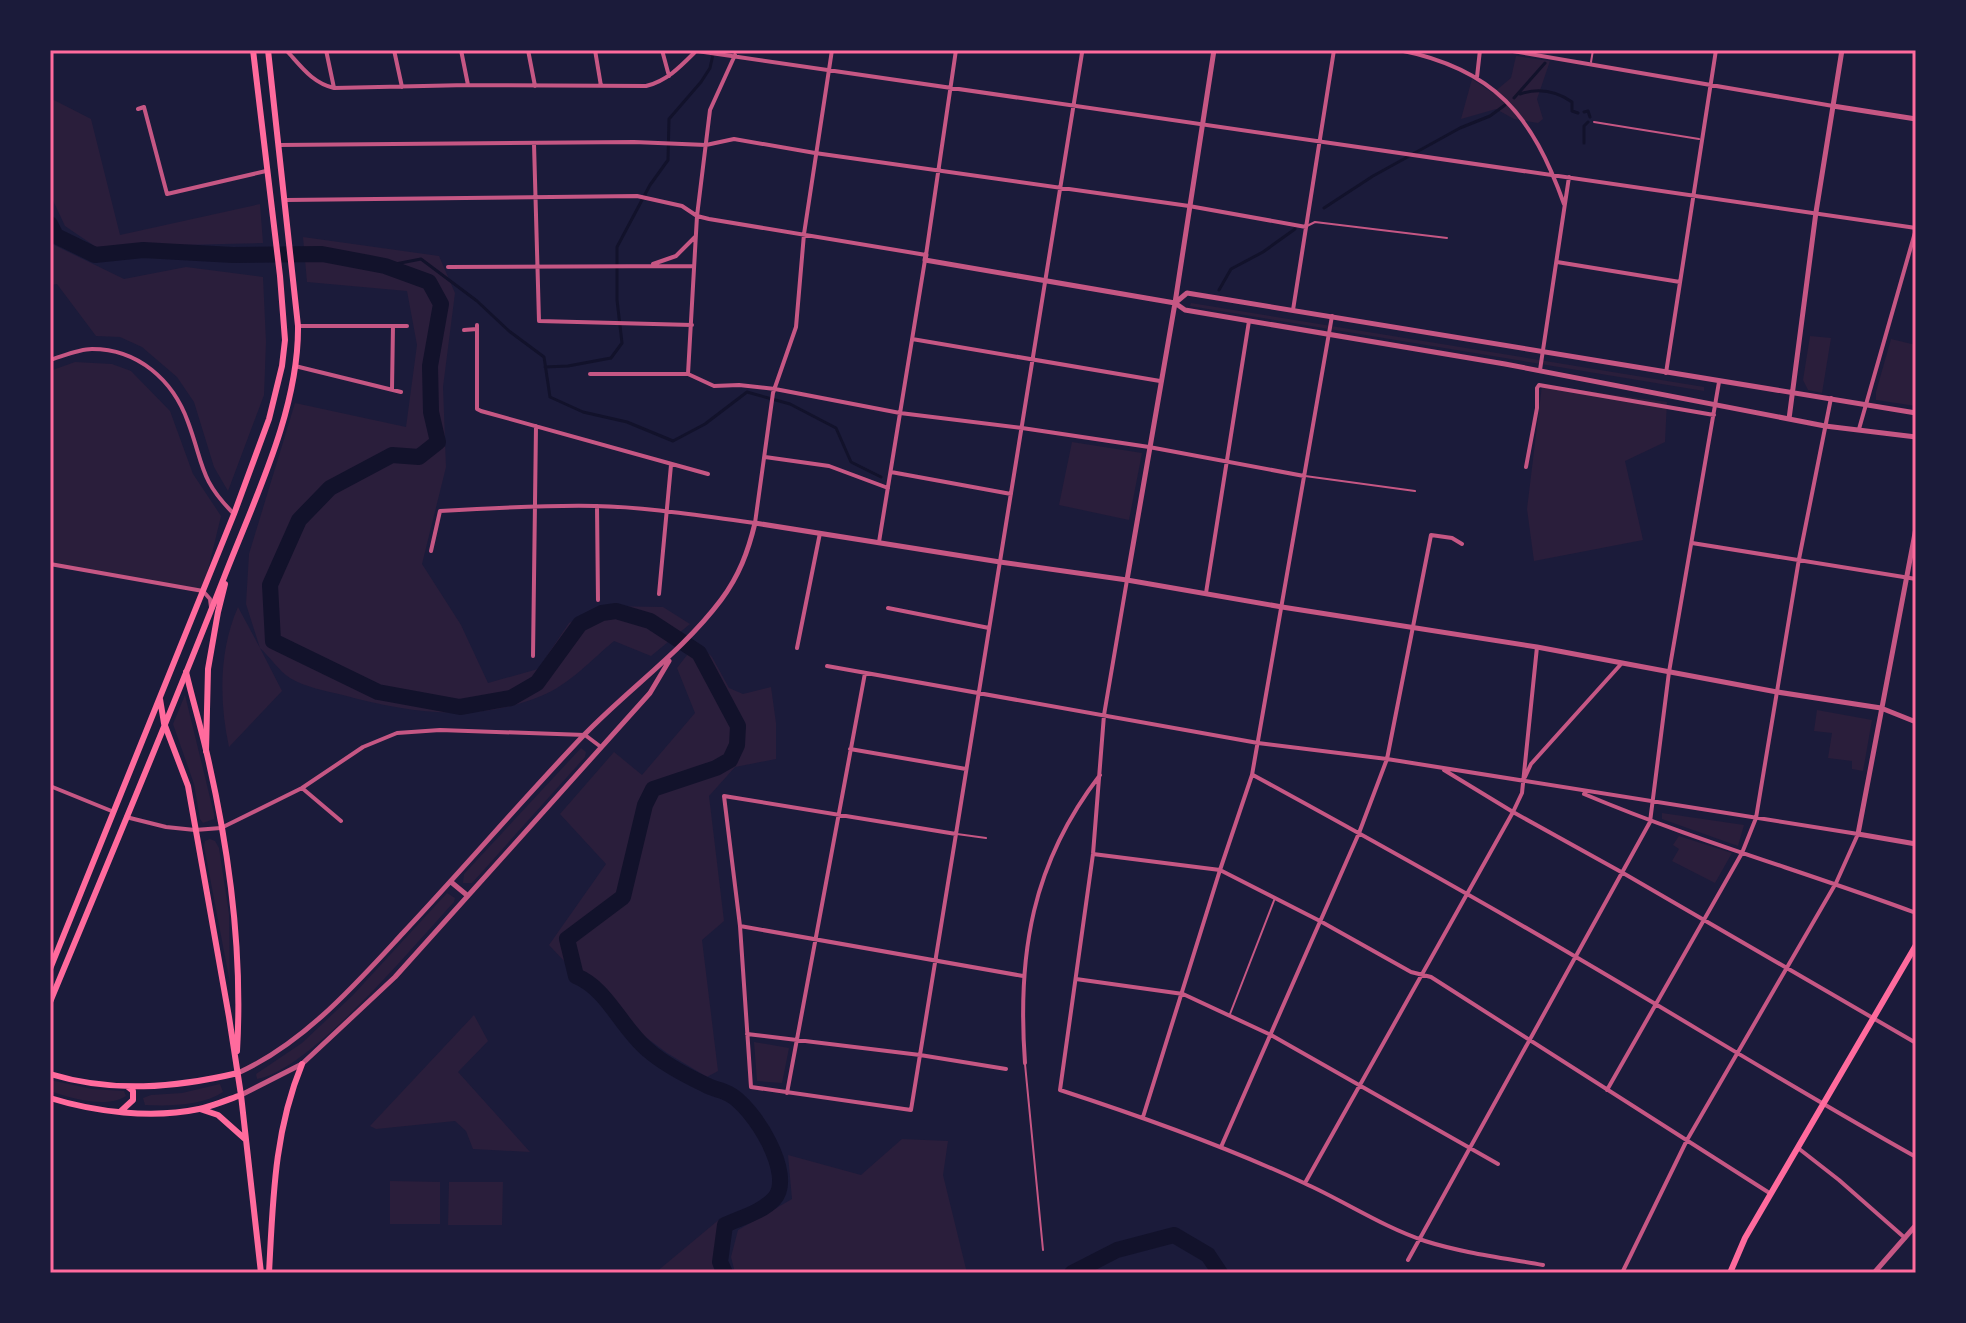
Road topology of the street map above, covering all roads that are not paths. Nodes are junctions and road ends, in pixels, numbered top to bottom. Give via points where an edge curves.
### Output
1 (253, 50) edge
2 (268, 50) edge
3 (286, 50) edge
4 (326, 50) edge
5 (394, 50) edge
6 (461, 50) edge
7 (528, 50) edge
8 (595, 50) edge
9 (662, 50) edge
10 (697, 50) edge
11 (832, 50) edge
12 (956, 50) edge
13 (1214, 50) edge
14 (1334, 50) edge
15 (1399, 50) edge
16 (1480, 50) edge
17 (1507, 50) edge
18 (1593, 50) edge
19 (1716, 50) edge
20 (1842, 50) edge
21 (707, 51) edge
22 (1082, 53) dead end
23 (736, 54) junction
24 (1591, 64) junction
25 (830, 70) junction
26 (669, 76) junction
27 (1477, 77) junction
28 (1711, 84) junction
29 (468, 85) junction
30 (535, 86) junction
31 (601, 86) junction
32 (402, 87) junction
33 (950, 87) junction
34 (334, 88) junction
35 (1074, 105) junction
36 (1833, 106) junction
37 (138, 109) dead end
38 (1916, 119) edge
39 (1594, 122) dead end
40 (1202, 124) junction
41 (1702, 140) junction
42 (1319, 141) junction
43 (154, 144) junction
44 (534, 144) junction
45 (279, 145) junction
46 (706, 145) junction
47 (146, 146) dead end
48 (815, 153) junction
49 (266, 171) junction
50 (938, 171) junction
51 (1554, 175) junction
52 (1569, 177) junction
53 (1061, 187) junction
54 (1695, 195) junction
55 (534, 198) junction
56 (286, 200) junction
57 (1564, 204) junction
58 (1189, 206) junction
59 (1816, 212) junction
60 (697, 216) junction
61 (1306, 227) junction
62 (1916, 228) edge
63 (804, 234) junction
64 (696, 236) junction
65 (1447, 238) dead end
66 (925, 258) junction
67 (1557, 262) junction
68 (538, 265) junction
69 (651, 265) junction
70 (694, 266) junction
71 (448, 267) dead end
72 (1046, 281) junction
73 (1680, 282) junction
74 (1175, 303) junction
75 (1293, 310) junction
76 (1332, 316) junction
77 (1249, 321) junction
78 (692, 325) junction
79 (298, 326) junction
80 (393, 326) junction
81 (407, 326) dead end
82 (464, 330) dead end
83 (1328, 335) junction
84 (912, 339) junction
85 (1543, 353) junction
86 (1033, 359) junction
87 (50, 360) edge
88 (295, 366) junction
89 (1540, 370) junction
90 (1666, 373) junction
91 (590, 374) dead end
92 (688, 374) junction
93 (1160, 381) junction
94 (1719, 382) junction
95 (392, 389) junction
96 (774, 391) junction
97 (401, 392) dead end
98 (1792, 392) junction
99 (1831, 398) junction
100 (1715, 403) junction
101 (1865, 404) junction
102 (900, 413) junction
103 (1916, 413) edge
104 (1714, 415) junction
105 (1789, 419) junction
106 (536, 426) junction
107 (1825, 426) junction
108 (1022, 428) junction
109 (1859, 429) junction
110 (1916, 437) edge
111 (1149, 447) junction
112 (765, 457) junction
113 (1227, 461) junction
114 (671, 464) junction
115 (1526, 467) dead end
116 (891, 472) junction
117 (708, 474) dead end
118 (1304, 476) junction
119 (888, 488) junction
120 (1415, 491) dead end
121 (1011, 494) junction
122 (534, 506) junction
123 (597, 506) junction
124 (666, 511) junction
125 (234, 514) junction
126 (755, 523) junction
127 (1916, 528) edge
128 (820, 533) junction
129 (879, 543) junction
130 (1692, 543) junction
131 (1462, 544) dead end
132 (236, 548) junction
133 (431, 551) dead end
134 (1799, 559) junction
135 (1000, 562) junction
136 (50, 564) edge
137 (1906, 576) junction
138 (1916, 579) edge
139 (1127, 580) junction
140 (203, 591) junction
141 (1206, 593) junction
142 (659, 594) dead end
143 (598, 600) dead end
144 (1282, 607) junction
145 (888, 608) dead end
146 (212, 609) junction
147 (1412, 627) junction
148 (989, 628) junction
149 (1537, 647) junction
150 (797, 648) dead end
151 (533, 656) dead end
152 (672, 656) junction
153 (1622, 663) junction
154 (827, 666) dead end
155 (186, 672) junction
156 (1669, 672) junction
157 (865, 673) junction
158 (1777, 692) junction
159 (979, 693) junction
160 (160, 698) junction
161 (1881, 708) junction
162 (1104, 715) junction
163 (1916, 722) edge
164 (164, 723) junction
165 (585, 735) junction
166 (1258, 743) junction
167 (602, 748) junction
168 (850, 749) junction
169 (206, 751) junction
170 (1387, 759) junction
171 (1442, 768) junction
172 (967, 769) junction
173 (1100, 775) junction
174 (1252, 775) junction
175 (1522, 782) junction
176 (50, 786) edge
177 (302, 788) junction
178 (1579, 792) junction
179 (1653, 802) junction
180 (115, 812) junction
181 (1513, 812) junction
182 (838, 815) junction
183 (126, 817) junction
184 (1756, 818) junction
185 (341, 821) dead end
186 (1650, 822) junction
187 (221, 828) junction
188 (195, 830) junction
189 (1359, 833) junction
190 (956, 834) junction
191 (1858, 834) junction
192 (986, 838) dead end
193 (1916, 844) edge
194 (1742, 853) junction
195 (1093, 854) junction
196 (1220, 870) junction
197 (1623, 873) junction
198 (451, 882) junction
199 (1836, 883) junction
200 (1467, 894) junction
201 (468, 896) junction
202 (1275, 898) junction
203 (1916, 913) edge
204 (1320, 921) junction
205 (1705, 921) junction
206 (740, 926) junction
207 (815, 939) junction
208 (1916, 945) edge
209 (1577, 957) junction
210 (935, 961) junction
211 (50, 969) edge
212 (1788, 970) junction
213 (1422, 974) junction
214 (1023, 976) junction
215 (1076, 979) junction
216 (1183, 994) junction
217 (50, 1002) edge
218 (1656, 1006) junction
219 (1229, 1016) junction
220 (1871, 1019) junction
221 (747, 1034) junction
222 (1271, 1035) junction
223 (1531, 1040) junction
224 (796, 1041) junction
225 (1916, 1043) edge
226 (1738, 1052) junction
227 (920, 1055) junction
228 (236, 1062) junction
229 (1025, 1063) joint
230 (302, 1064) junction
231 (1006, 1069) dead end
232 (238, 1073) junction
233 (50, 1074) edge
234 (126, 1085) junction
235 (1359, 1087) junction
236 (1607, 1090) junction
237 (787, 1093) junction
238 (241, 1095) junction
239 (50, 1098) edge
240 (1822, 1104) junction
241 (200, 1109) junction
242 (121, 1111) junction
243 (1143, 1117) junction
244 (245, 1139) junction
245 (1687, 1140) junction
246 (1221, 1147) junction
247 (1798, 1148) junction
248 (1471, 1150) junction
249 (1916, 1157) edge
250 (1498, 1164) dead end
251 (1305, 1183) junction
252 (1771, 1194) junction
253 (1916, 1225) edge
254 (1905, 1238) junction
255 (1420, 1239) junction
256 (1043, 1250) dead end
257 (1408, 1260) dead end
258 (1543, 1265) dead end
259 (261, 1273) edge
260 (269, 1273) edge
261 (1622, 1273) edge
262 (1730, 1273) edge
263 (1874, 1273) edge

1 - 49 main road
2 - 45 main road
3 - 34 street via 321,85
4 - 34 street
5 - 32 street
6 - 29 street
7 - 30 street
8 - 31 street
9 - 26 street
10 - 21 street
10 - 26 street
11 - 25 street
12 - 33 street
13 - 40 street
14 - 42 street
15 - 27 street
16 - 27 street
17 - 24 street
18 - 24 lane
19 - 28 street
20 - 36 street
21 - 23 street
22 - 35 street
23 - 25 street
23 - 46 street via 710,110
24 - 28 street
25 - 33 street
25 - 48 street
26 - 31 street via 646,86
27 - 51 street via 1527,124
28 - 36 street
28 - 41 street
29 - 30 street
29 - 32 street
30 - 31 street
32 - 34 street
33 - 35 street
33 - 50 street
35 - 40 street
35 - 53 street
36 - 38 street
36 - 59 street
37 - 43 street via 144,107
39 - 41 lane
40 - 42 street
40 - 58 street
41 - 54 street
42 - 51 street
42 - 61 street
43 - 47 street
43 - 49 street via 167,194
44 - 45 street
44 - 46 street
44 - 55 street
45 - 56 main road
46 - 48 street via 734,139
46 - 60 street
48 - 50 street
48 - 63 street
49 - 125 main road via 285,340 269,419
50 - 53 street
50 - 66 street
51 - 52 street
51 - 57 street
52 - 54 street
52 - 57 street
53 - 58 street
53 - 72 street
54 - 59 street
54 - 73 street
55 - 56 street
55 - 60 street via 637,196 682,206
55 - 68 street
56 - 79 main road
57 - 67 street
58 - 61 street
58 - 74 street
59 - 62 street
59 - 98 street
60 - 63 street
60 - 64 street
61 - 65 lane via 1315,222
61 - 75 street
62 - 101 street
63 - 66 street
63 - 96 street via 796,327
64 - 69 street via 676,256
64 - 70 street
66 - 72 street
66 - 84 street
67 - 73 street
67 - 85 street
68 - 69 street
68 - 71 street
68 - 78 street via 539,321
69 - 70 street
70 - 78 street
72 - 74 street
72 - 86 street
73 - 90 street
74 - 75 street via 1187,293
74 - 77 street via 1185,310
74 - 93 street
75 - 76 street
76 - 83 street
76 - 85 street
77 - 83 street
77 - 113 street
78 - 92 street
79 - 80 street
79 - 88 main road
80 - 81 street
80 - 95 street
82 - 106 street via 477,327 477,409
83 - 89 street
83 - 118 street
84 - 86 street
84 - 102 street
85 - 89 street
85 - 90 street
86 - 93 street
86 - 108 street
87 - 125 street via 90,349 150,365 188,420 202,472 214,494
88 - 95 street
88 - 132 main road via 282,423
89 - 100 street
90 - 94 street
91 - 92 street
92 - 96 street via 714,386
93 - 111 street
94 - 98 street
94 - 100 street
95 - 97 street
96 - 102 street
96 - 112 street
98 - 99 street
98 - 105 street
99 - 101 street
99 - 107 street
100 - 104 street
100 - 105 street
101 - 103 street
101 - 109 street
102 - 108 street
102 - 116 street
104 - 115 street via 1539,385
104 - 130 street
105 - 107 street
106 - 114 street
106 - 122 street
107 - 109 street
107 - 134 street
108 - 111 street
108 - 121 street
109 - 110 street
111 - 113 street
111 - 139 street
112 - 119 street via 829,466
112 - 126 street
113 - 118 street
113 - 141 street
114 - 117 street
114 - 124 street
116 - 119 street
116 - 121 street
118 - 120 lane
118 - 144 street
119 - 129 street
121 - 135 street
122 - 123 street
122 - 133 street via 440,511
122 - 151 street
123 - 124 street
123 - 143 street
124 - 126 street
124 - 142 street
125 - 140 main road
126 - 128 street
126 - 152 street via 745,561 724,597
127 - 137 street
128 - 129 street
128 - 150 street
129 - 135 street
130 - 134 street
130 - 156 street
131 - 147 street via 1431,535
132 - 146 main road
132 - 169 main road via 208,669
134 - 137 street
134 - 158 street
135 - 139 street
135 - 148 street
136 - 140 street
137 - 138 street
137 - 161 street
139 - 141 street
139 - 162 street
140 - 146 street
140 - 160 main road
141 - 144 street
144 - 147 street
144 - 166 street
145 - 148 street
146 - 155 main road
147 - 149 street
147 - 170 street
148 - 159 street
149 - 153 street
149 - 175 street
152 - 165 street
152 - 167 street via 650,693
153 - 156 street
153 - 175 street via 1531,764
154 - 157 street
155 - 164 main road
155 - 169 main road
156 - 158 street
156 - 179 street
157 - 159 street
157 - 168 street
158 - 161 street
158 - 184 street
159 - 162 street
159 - 172 street
160 - 164 main road
160 - 180 main road
161 - 163 street
161 - 191 street
162 - 166 street
162 - 173 street
164 - 183 main road
164 - 188 main road via 188,786
165 - 167 street
165 - 177 street via 397,733 363,747
165 - 198 street
166 - 170 street
166 - 174 street
167 - 201 street
168 - 172 street
168 - 182 street
169 - 187 main road
170 - 171 street
170 - 189 street
171 - 175 street
171 - 181 street
172 - 190 street
173 - 195 street
173 - 214 street via 1046,864
174 - 189 street
174 - 196 street
175 - 178 street
175 - 181 street
176 - 180 street
177 - 185 street
177 - 187 street
178 - 179 street
178 - 186 street
179 - 184 street
179 - 186 street
180 - 211 main road
181 - 197 street
181 - 200 street
182 - 190 street
182 - 206 street via 724,796
182 - 207 street
183 - 188 street
183 - 217 main road
184 - 191 street
184 - 194 street
186 - 194 street
186 - 197 street
187 - 188 street
187 - 228 main road via 234,910
188 - 228 main road
189 - 200 street
189 - 204 street
190 - 192 lane
190 - 210 street
191 - 193 street
191 - 199 street
194 - 199 street
194 - 205 street
195 - 196 street
195 - 215 street
196 - 202 street
196 - 216 street
197 - 205 street
197 - 209 street
198 - 201 street
198 - 232 street via 297,1040
199 - 203 street
199 - 212 street
200 - 209 street
200 - 213 street
201 - 230 street via 395,977
202 - 204 street
202 - 219 lane
204 - 213 street
204 - 222 street
205 - 212 street
205 - 218 street
206 - 207 street
206 - 221 street
207 - 210 street
207 - 224 street
208 - 220 main road
209 - 218 street
209 - 223 street
210 - 214 street
210 - 227 street
212 - 220 street
212 - 226 street
213 - 223 street
213 - 235 street
214 - 229 street
215 - 216 street
215 - 243 street via 1060,1090
216 - 219 street
216 - 243 street
218 - 226 street
218 - 236 street
219 - 222 street
220 - 225 street
220 - 240 main road
221 - 224 street
221 - 237 street via 751,1087
222 - 235 street
222 - 246 street
223 - 236 street
223 - 248 street
224 - 227 street
224 - 237 street
226 - 240 street
226 - 245 street
227 - 231 street
227 - 237 street via 911,1110
228 - 232 main road
229 - 256 lane
230 - 238 street
230 - 260 main road via 281,1126
232 - 234 main road via 194,1084
232 - 238 main road
233 - 234 main road
234 - 242 main road via 134,1096
235 - 248 street
235 - 251 street
236 - 245 street
238 - 241 main road
238 - 244 main road
239 - 242 main road
240 - 247 main road
240 - 249 street
241 - 242 main road
241 - 244 main road via 231,1123
243 - 246 street
244 - 259 main road
245 - 252 street
245 - 261 street
246 - 251 street
247 - 252 main road
247 - 254 street
248 - 250 street
248 - 255 street
251 - 255 street
252 - 262 main road
253 - 254 street
254 - 263 street
255 - 257 street
255 - 258 street

